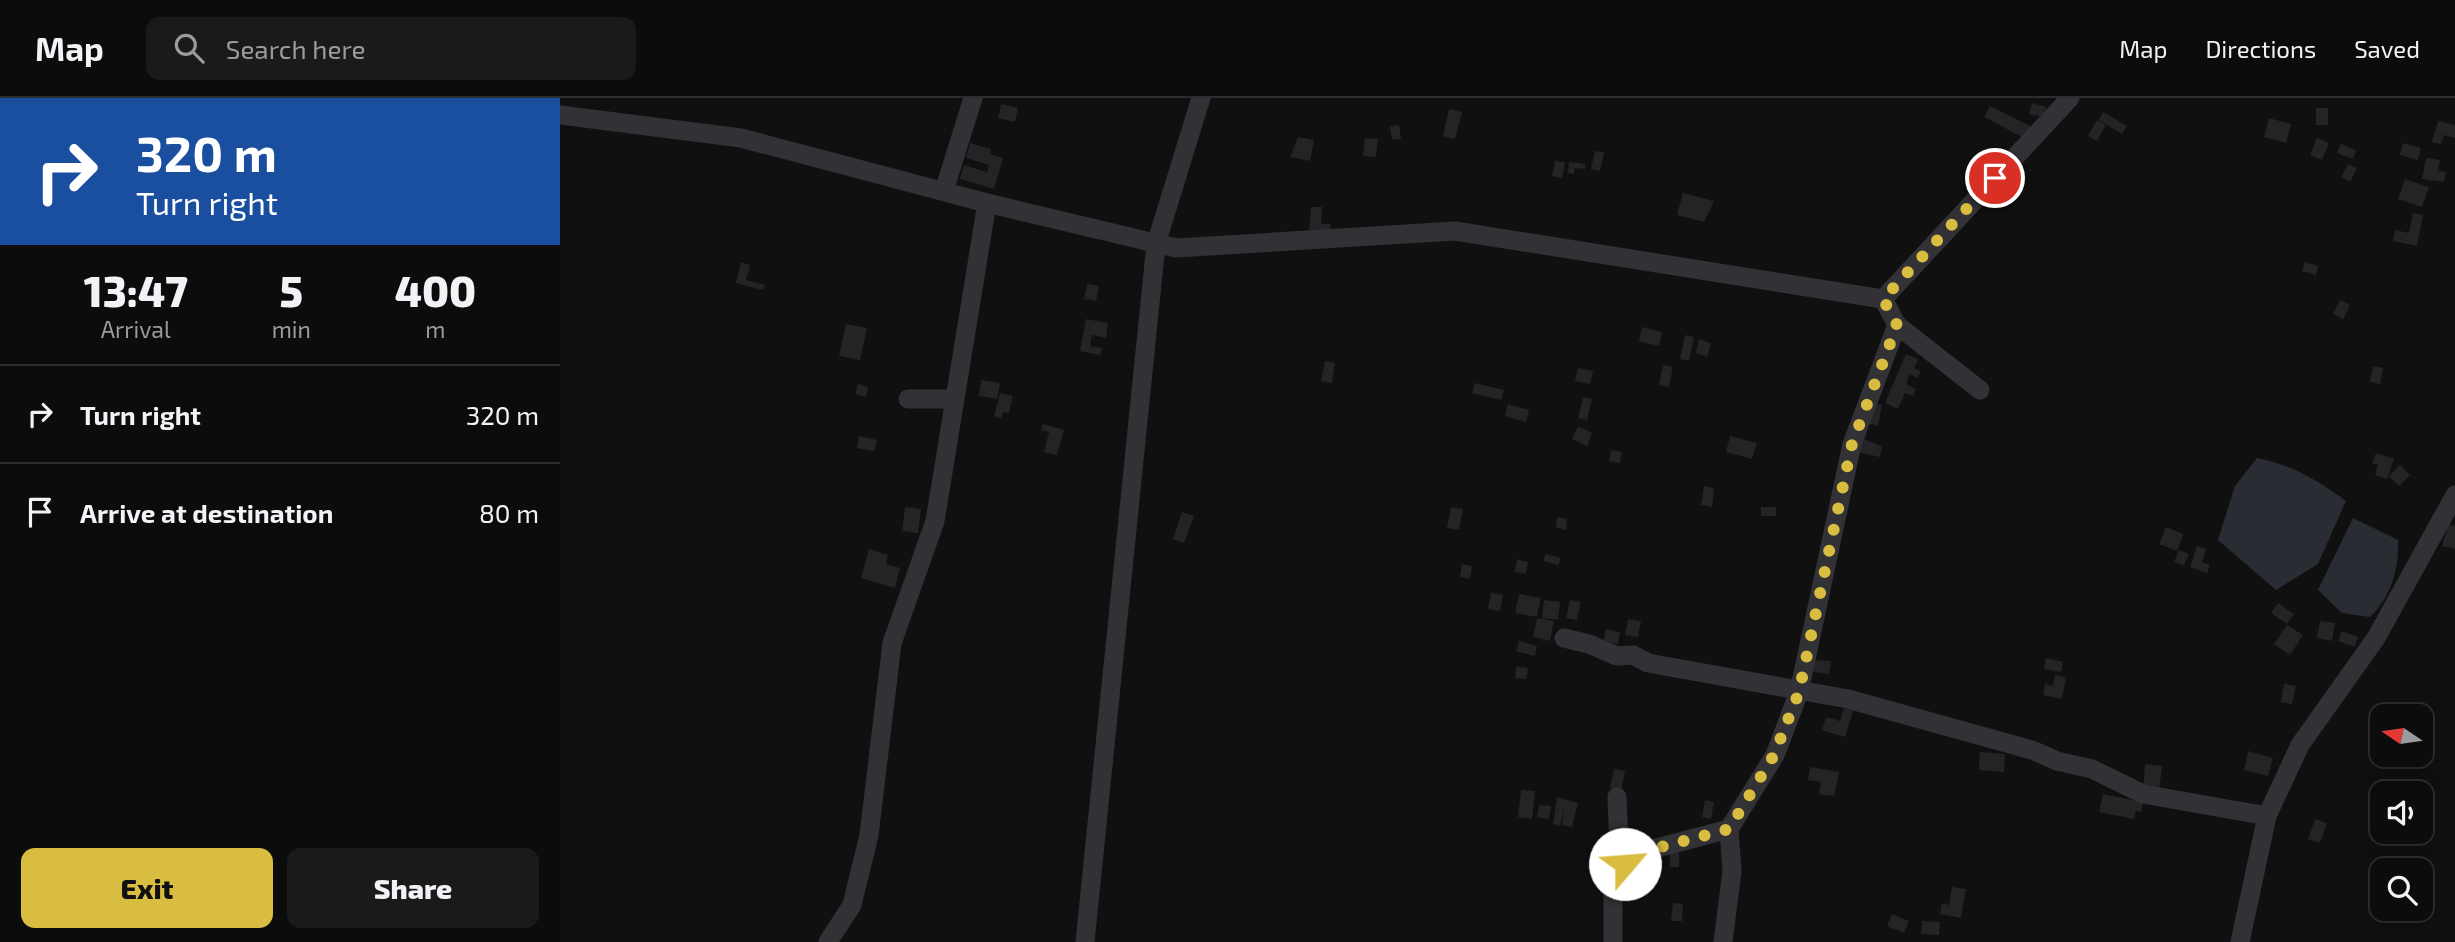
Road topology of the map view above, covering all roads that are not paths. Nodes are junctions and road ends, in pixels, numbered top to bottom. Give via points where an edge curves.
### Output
1 (973, 98) edge
2 (1201, 98) edge
3 (2070, 98) edge
4 (560, 115) edge
5 (944, 191) junction
6 (986, 203) junction
7 (1156, 244) junction
8 (1883, 299) junction
9 (1897, 325) junction
10 (1980, 390) dead end
11 (908, 399) dead end
12 (954, 399) junction
13 (2455, 495) edge
14 (1564, 638) dead end
15 (1799, 692) junction
16 (1617, 797) dead end
17 (2267, 816) junction
18 (1729, 829) junction
19 (1625, 864) junction
20 (828, 942) edge
21 (1085, 942) edge
22 (1613, 942) edge
23 (1723, 942) edge
24 (2240, 942) edge

1 - 5 street
2 - 7 street
3 - 8 street
4 - 5 street via 741,138
5 - 6 street
6 - 7 street
6 - 12 street
7 - 8 street via 1176,247 1455,231
7 - 21 street
8 - 9 street
9 - 10 street
9 - 15 street via 1852,444
11 - 12 street
12 - 20 street via 935,521 892,643 869,835 852,905
13 - 17 street via 2376,638 2300,745
14 - 15 street via 1617,656 1633,655 1648,663
15 - 17 street via 1848,699 2032,750 2092,769 2143,794
15 - 18 street via 1774,755
16 - 19 street via 1619,848
17 - 24 street
18 - 19 street via 1634,854
18 - 23 street via 1732,872
19 - 22 street via 1613,880

